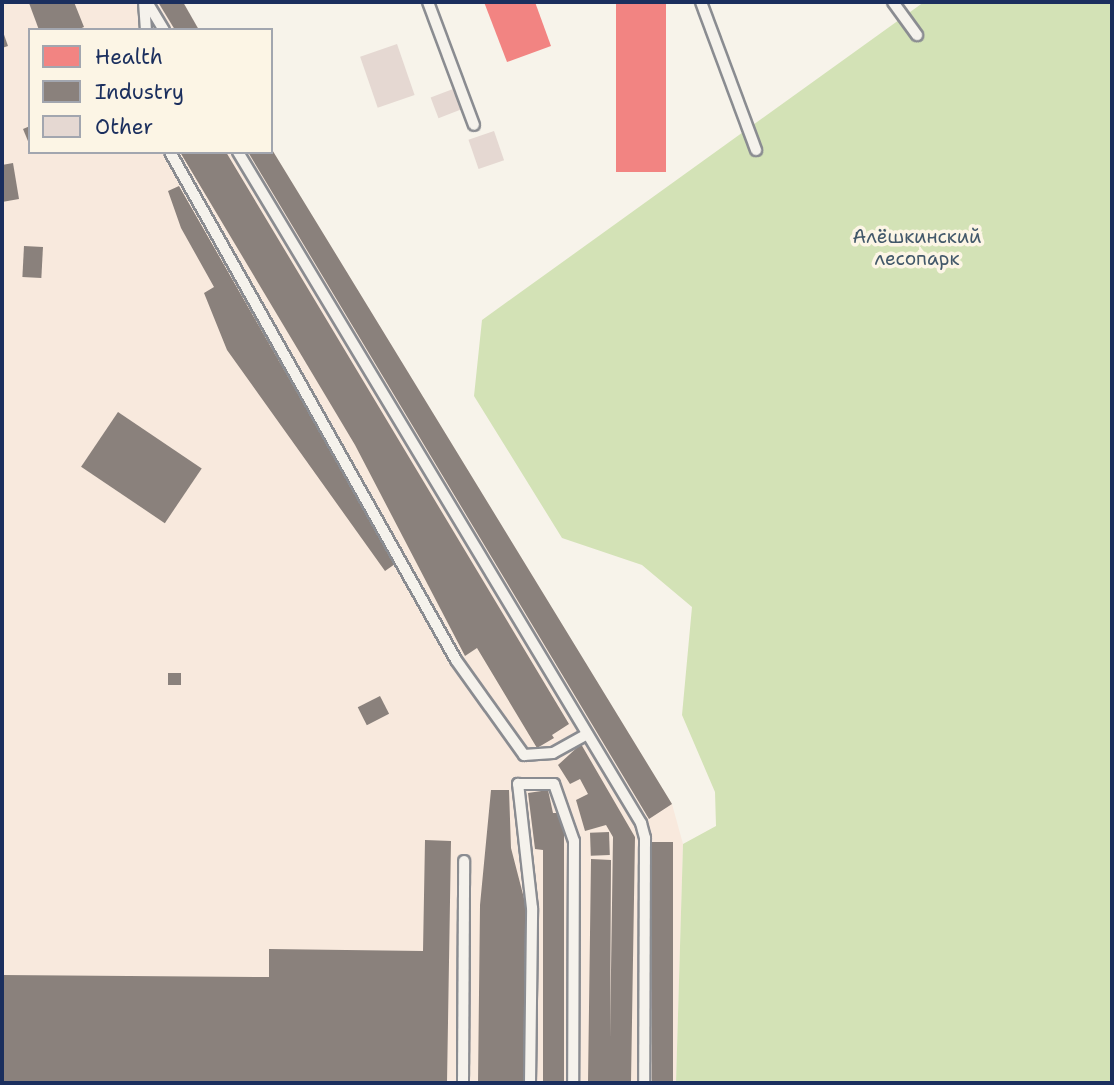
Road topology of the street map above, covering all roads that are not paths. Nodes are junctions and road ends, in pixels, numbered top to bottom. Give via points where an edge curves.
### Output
1 (146, 2) edge
2 (428, 2) edge
3 (702, 2) edge
4 (893, 2) edge
5 (146, 28) edge
6 (163, 28) edge
7 (918, 35) dead end
8 (474, 125) dead end
9 (756, 150) dead end
10 (171, 154) edge
11 (239, 154) edge
12 (587, 734) junction
13 (464, 861) dead end
14 (463, 1083) edge
15 (530, 1083) edge
16 (573, 1083) edge
17 (644, 1083) edge

1 - 5 lane
1 - 6 lane
2 - 8 lane
3 - 9 lane
4 - 7 lane
10 - 12 lane via 456,660 524,755 553,753
11 - 12 lane
12 - 17 lane via 645,838
13 - 14 lane
15 - 16 lane via 532,908 518,784 554,785 574,841

